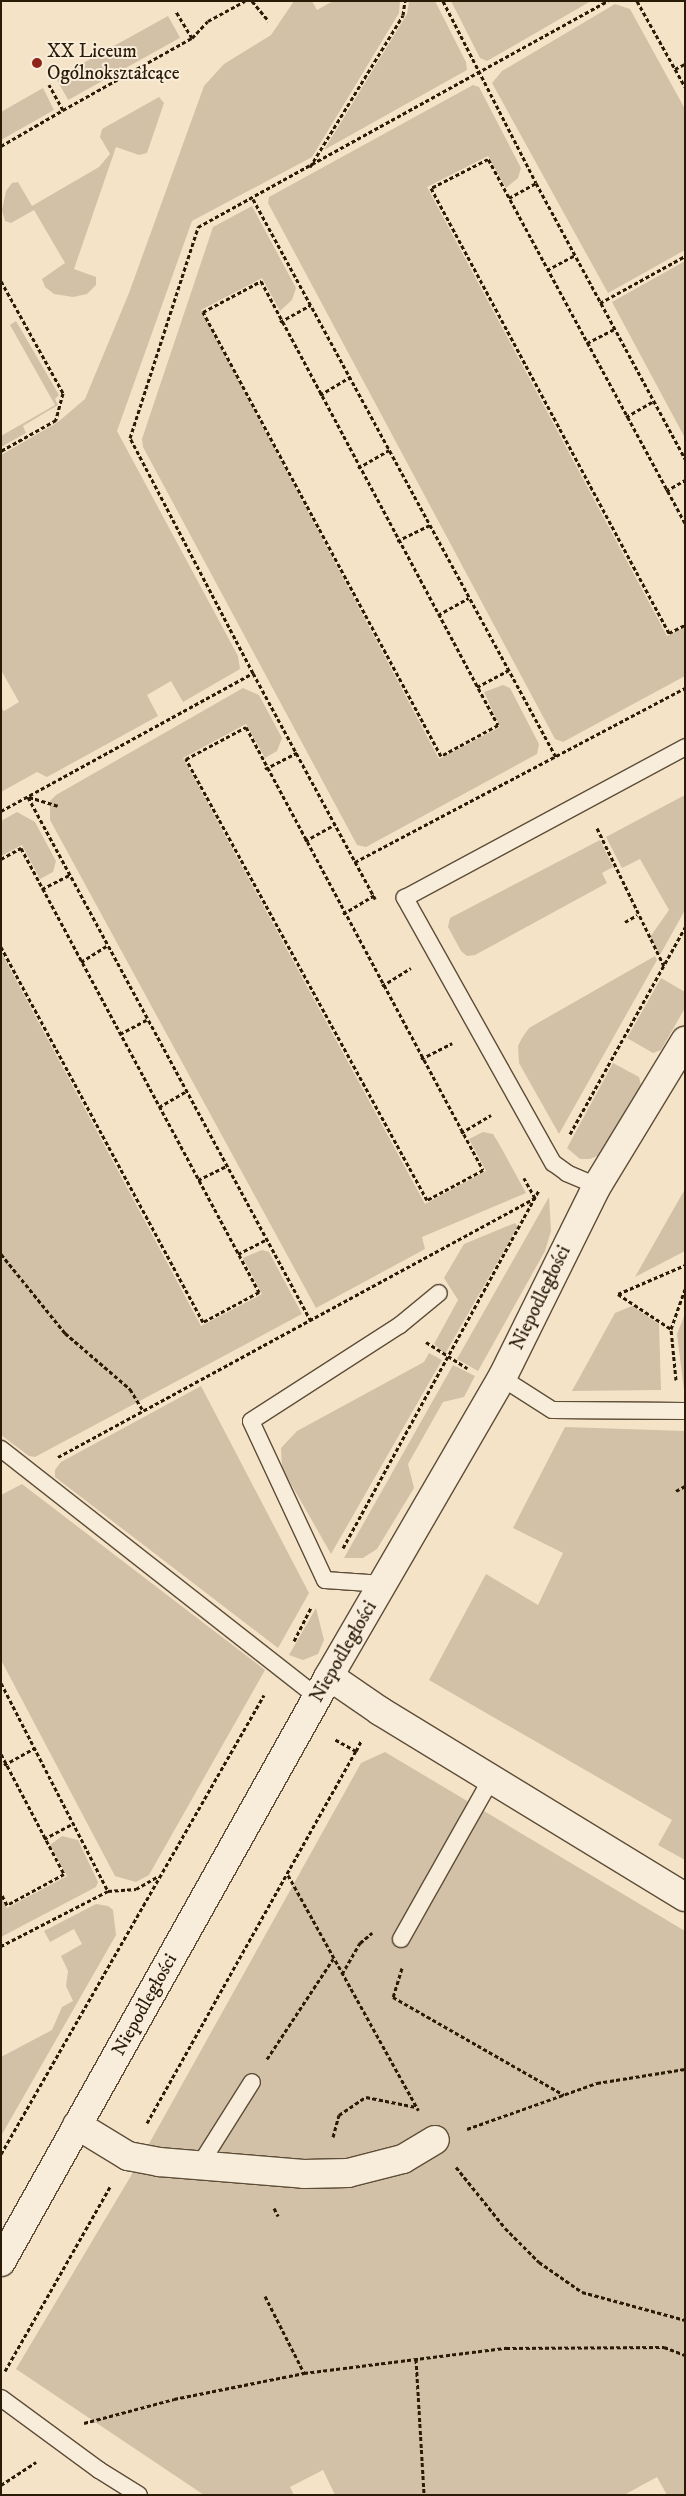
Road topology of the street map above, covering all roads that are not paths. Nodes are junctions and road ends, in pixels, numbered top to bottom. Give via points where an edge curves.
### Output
1 (685, 747) edge
2 (685, 1041) edge
3 (597, 1186) junction
4 (439, 1293) dead end
5 (502, 1378) junction
6 (682, 1411) edge
7 (1, 1449) edge
8 (383, 1584) junction
9 (323, 1687) junction
10 (491, 1779) junction
11 (685, 1897) edge
12 (401, 1939) road end
13 (252, 2082) road end
14 (77, 2124) junction
15 (435, 2140) road end
16 (199, 2166) junction
17 (1, 2262) edge
18 (1, 2398) edge
19 (139, 2495) edge

1 - 3 lane via 405,898 553,1163
2 - 3 street, Niepodległości
3 - 5 street, Niepodległości
4 - 8 lane via 400,1325 251,1421 325,1580
5 - 6 lane via 552,1410
5 - 8 street, Niepodległości
7 - 9 lane via 279,1669
8 - 9 street, Niepodległości
9 - 10 street
9 - 14 street, Niepodległości
10 - 11 street
10 - 12 lane
13 - 16 lane
14 - 16 street via 128,2156
14 - 17 street, Niepodległości
15 - 16 street via 403,2159 348,2173 304,2174
18 - 19 lane via 99,2470

